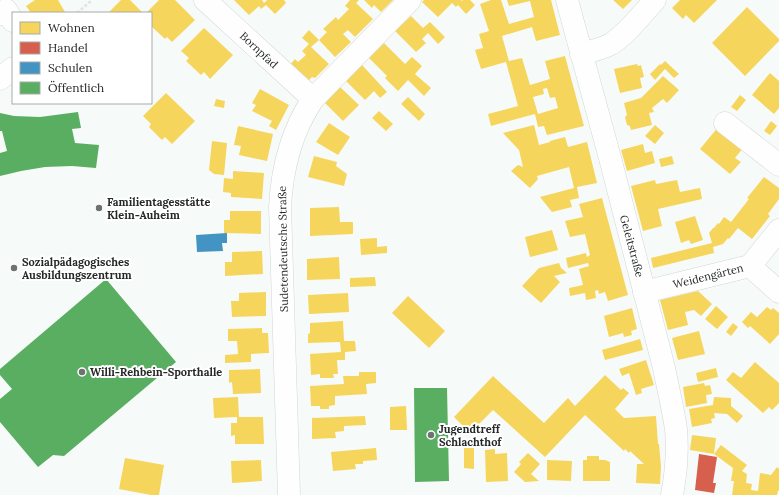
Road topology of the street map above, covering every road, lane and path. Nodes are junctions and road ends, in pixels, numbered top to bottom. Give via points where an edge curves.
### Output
1 (92, 0) edge
2 (205, 0) edge
3 (410, 0) edge
4 (567, 0) edge
5 (655, 0) edge
6 (78, 12) edge
7 (0, 14) edge
8 (12, 19) edge
9 (581, 54) junction
10 (12, 69) edge
11 (0, 79) edge
12 (313, 99) junction
13 (725, 123) dead end
14 (779, 165) edge
15 (779, 230) edge
16 (750, 266) junction
17 (644, 292) junction
18 (779, 292) edge
19 (289, 495) edge
20 (672, 495) edge

1 - 6 path
2 - 12 street, Bornpfad
3 - 12 street, Sudetendeutsche Straße
4 - 9 street, Geleitstraße
5 - 9 street via 618,39 600,49
7 - 8 street via 6,10
9 - 17 street, Geleitstraße
10 - 11 street
12 - 19 street, Sudetendeutsche Straße via 304,112 292,141 281,188
13 - 14 street
15 - 16 street, Weidengärten
16 - 17 street, Weidengärten
16 - 18 street
17 - 20 street, Geleitstraße via 674,417 676,446

